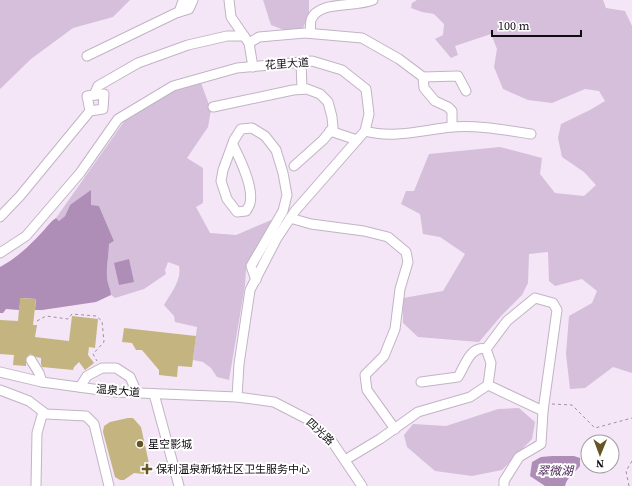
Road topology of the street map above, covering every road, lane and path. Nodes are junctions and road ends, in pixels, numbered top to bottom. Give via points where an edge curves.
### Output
1 (185, 0) edge
2 (193, 0) edge
3 (229, 0) edge
4 (373, 0) edge
5 (352, 2) edge
6 (179, 12) junction
7 (310, 33) junction
8 (246, 40) junction
9 (88, 56) dead end
10 (301, 62) junction
11 (253, 67) junction
12 (423, 77) junction
13 (302, 89) junction
14 (466, 91) dead end
15 (94, 95) junction
16 (213, 107) dead end
17 (103, 109) junction
18 (90, 111) junction
19 (118, 119) junction
20 (452, 127) junction
21 (330, 131) junction
22 (365, 131) junction
23 (532, 134) dead end
24 (358, 140) junction
25 (233, 144) junction
26 (294, 166) dead end
27 (0, 217) edge
28 (290, 218) junction
29 (0, 254) edge
30 (256, 280) junction
31 (37, 321) dead end
32 (486, 350) junction
33 (30, 360) dead end
34 (102, 368) junction
35 (0, 372) edge
36 (42, 382) junction
37 (420, 382) dead end
38 (488, 385) junction
39 (80, 387) junction
40 (0, 390) edge
41 (137, 394) junction
42 (154, 394) junction
43 (237, 397) junction
44 (543, 408) junction
45 (43, 412) junction
46 (632, 418) edge
47 (395, 429) junction
48 (345, 460) junction
49 (632, 461) edge
50 (36, 486) edge
51 (109, 486) edge
52 (179, 486) edge
53 (362, 486) edge
54 (504, 486) edge
55 (629, 486) edge

1 - 6 street
2 - 6 street via 189,9
3 - 8 street via 231,17
4 - 5 street via 366,3
5 - 7 street via 330,3 316,11 311,20
6 - 9 street
7 - 8 street
7 - 12 street via 362,38 399,59
8 - 11 street
8 - 15 street via 227,36 188,45 138,63 98,86
10 - 11 street, 花里大道
10 - 13 street
10 - 22 street, 花里大道 via 312,61 342,70 366,89 369,114
11 - 19 street, 花里大道 via 237,68 173,86
12 - 14 street via 458,76
12 - 20 street via 424,88 435,101 452,110
13 - 16 street
13 - 21 street via 320,94 328,102 333,128
15 - 17 street via 104,94
15 - 18 street via 87,96
17 - 18 street
17 - 19 street
18 - 27 street
19 - 29 street, 花里大道 via 80,173 26,236
20 - 22 street via 376,134
20 - 23 street via 492,128
21 - 24 street
21 - 26 street
22 - 24 street, 花里大道
24 - 28 street, 花里大道
25 - 25 street via 222,170 221,181 227,199 237,212 246,211 250,203 250,188
25 - 30 street via 241,129 252,128 265,136 276,150 287,194 283,211 251,266
28 - 30 street, 花里大道
28 - 47 street via 388,237 406,252 408,262 400,290 395,329 384,356 365,375 367,390
30 - 43 street, 花里大道 via 250,290
31 - 34 path via 46,316 68,319 72,314 96,316 102,321 104,342 93,354
32 - 37 street via 481,348 472,353 458,376
32 - 38 street via 491,363
32 - 44 street via 507,321 535,298 553,303 557,310
33 - 36 street
34 - 39 street via 87,376
34 - 41 street via 116,368 130,377
35 - 36 street, 温泉大道
36 - 39 street, 温泉大道
38 - 44 street
38 - 47 street via 470,397 418,412
39 - 41 street, 温泉大道
40 - 45 street via 29,401
41 - 42 street, 温泉大道
42 - 43 street, 温泉大道
42 - 52 street
43 - 48 street, 四光路 via 274,402 309,420 331,440
44 - 46 path via 572,405 595,428
44 - 54 street via 541,444 519,457 504,481
45 - 50 street via 37,433
45 - 51 street via 86,416 94,424
47 - 48 street
48 - 53 street, 四光路
49 - 55 path via 626,471

